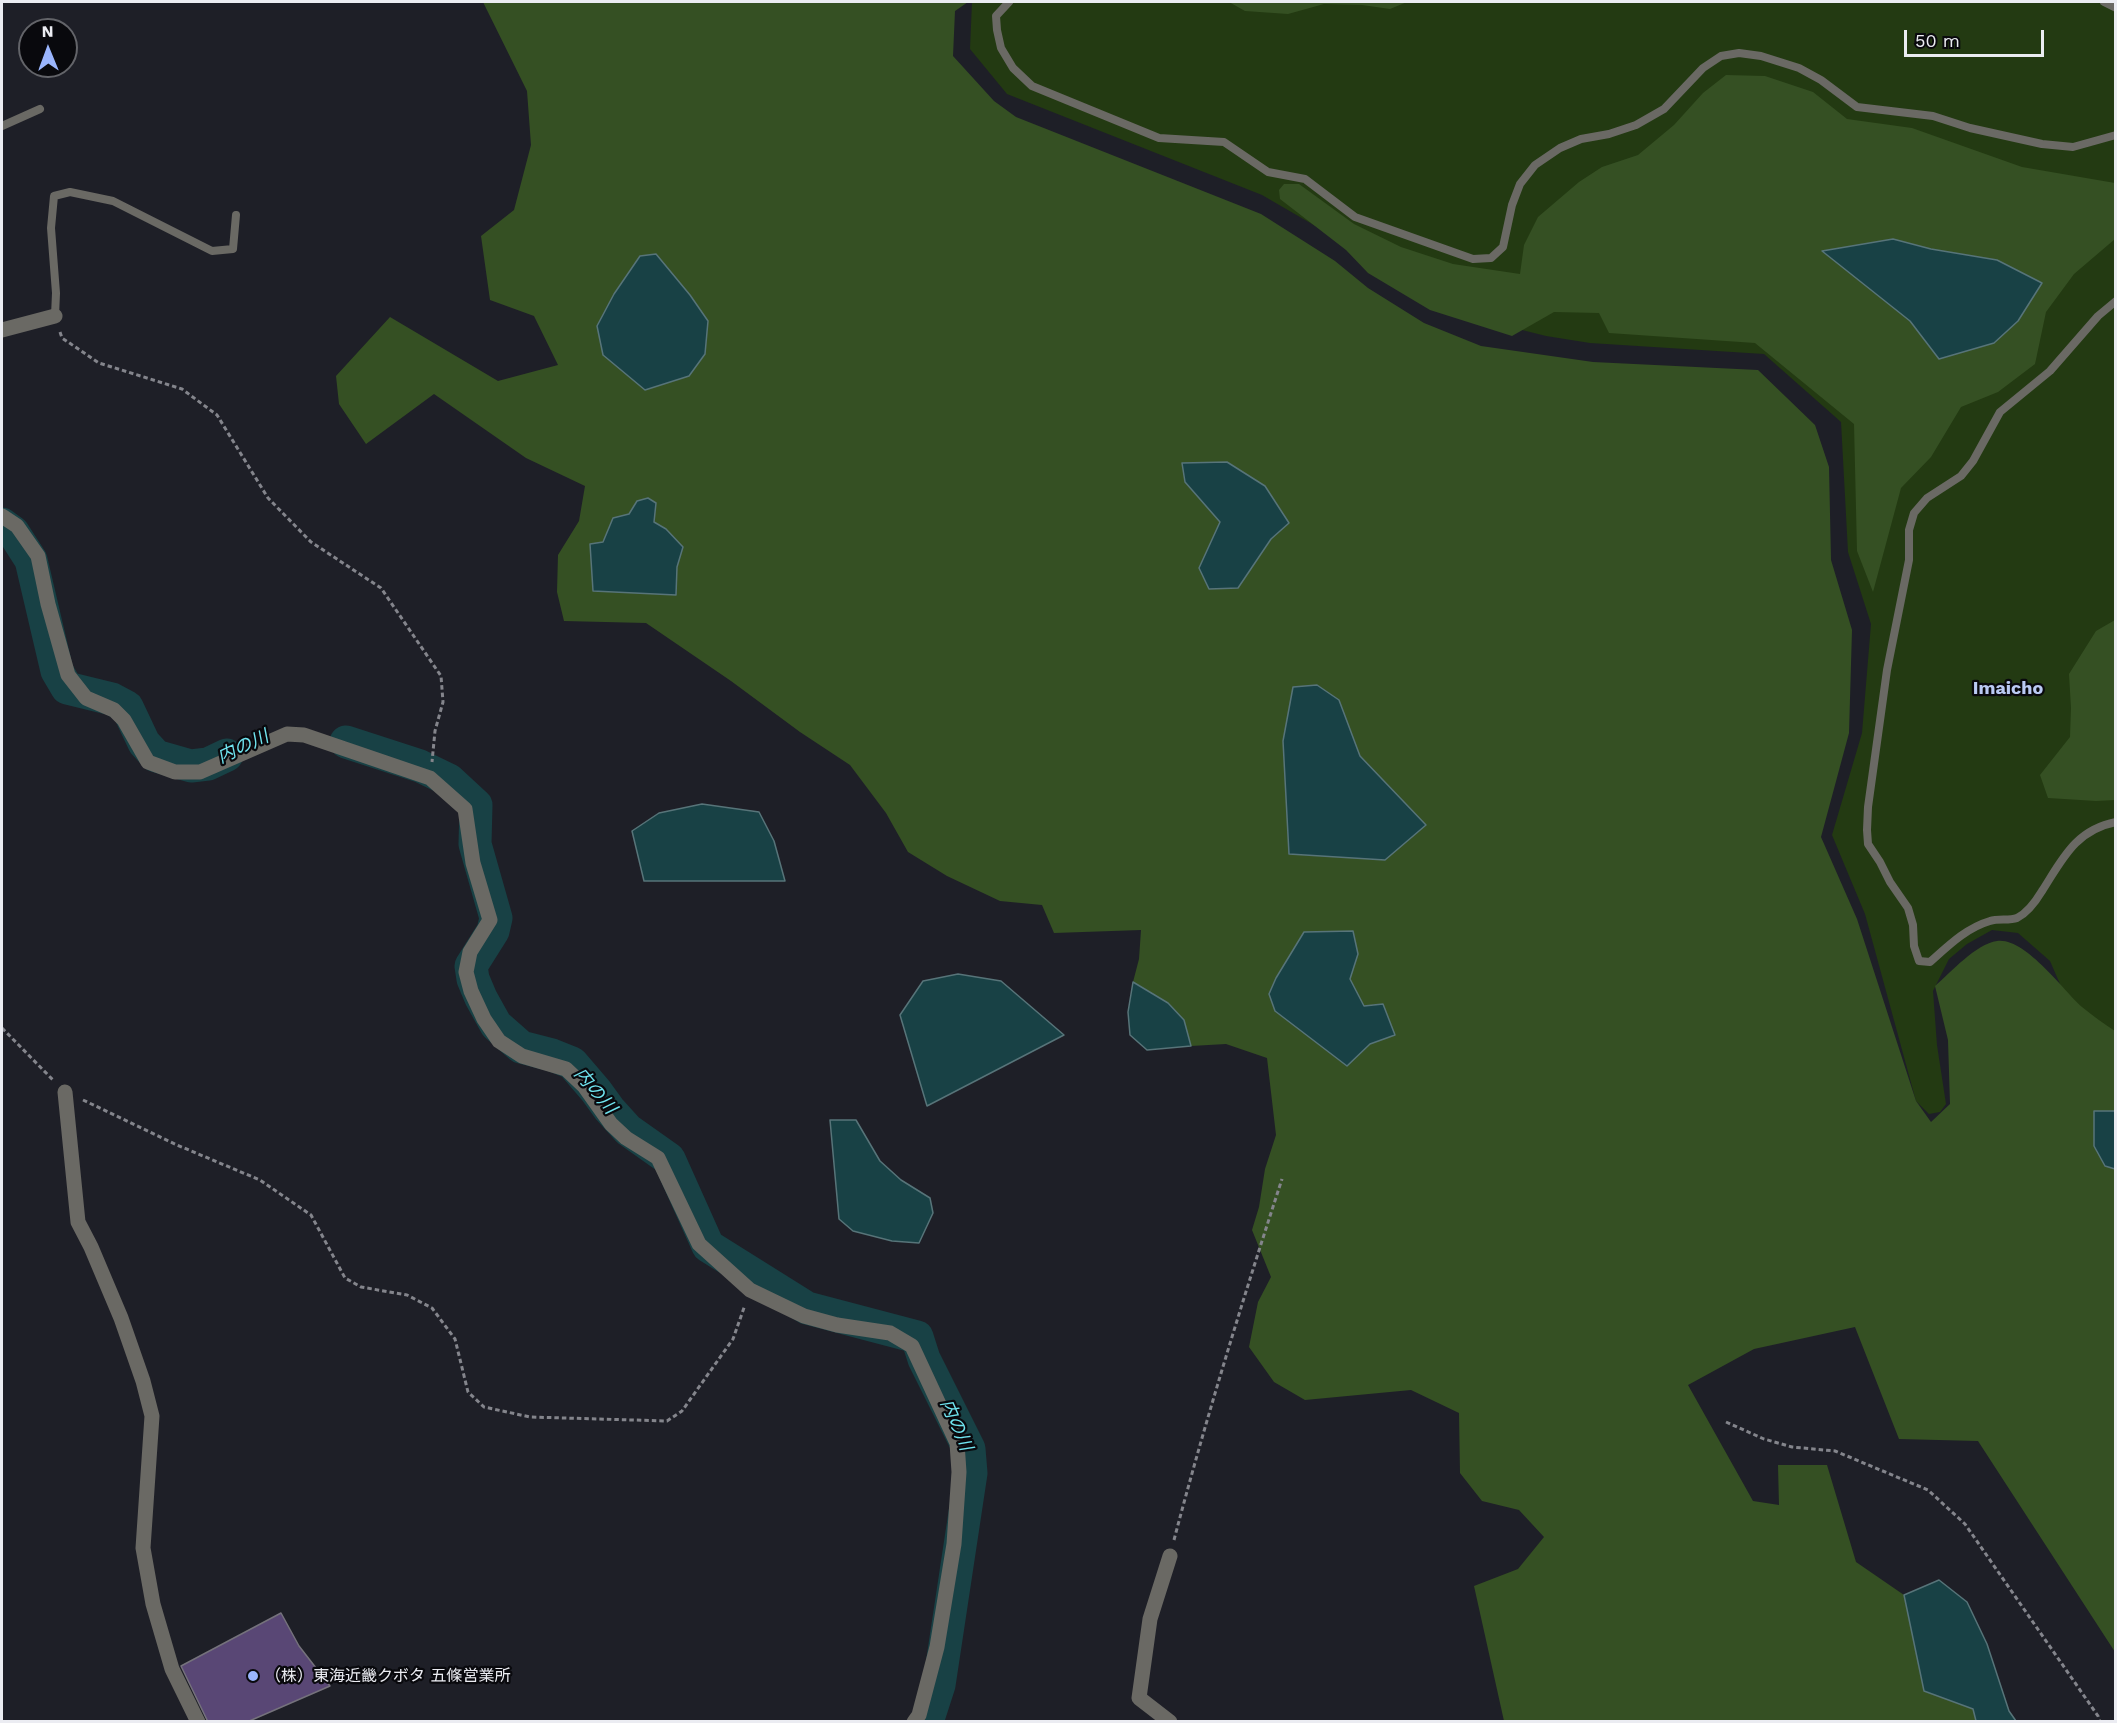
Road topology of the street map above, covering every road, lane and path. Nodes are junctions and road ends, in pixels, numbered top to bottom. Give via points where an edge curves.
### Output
1 (1009, 2) edge
2 (2104, 2) edge
3 (2115, 8) edge
4 (40, 109) dead end
5 (2, 126) edge
6 (2115, 135) edge
7 (236, 216) dead end
8 (2115, 301) edge
9 (55, 316) junction
10 (2, 330) edge
11 (2, 516) edge
12 (433, 755) dead end
13 (2115, 822) edge
14 (2, 1028) edge
15 (65, 1092) junction
16 (1282, 1179) dead end
17 (750, 1290) junction
18 (1726, 1422) dead end
19 (1170, 1556) joint
20 (198, 1722) edge
21 (914, 1722) edge
22 (1170, 1722) edge
23 (2100, 1722) edge

1 - 6 lane via 996,16 996,30 1013,68 1032,86 1159,138 1224,142 1268,171 1305,179 1355,217 1473,259 1491,258 1503,247 1520,184 1535,165 1560,148 1636,125 1664,109 1703,68 1721,56 1761,56 1800,68 1857,107 1933,116 2042,144 2073,147
2 - 3 lane
4 - 5 lane
7 - 9 lane via 233,249 212,251 113,201 70,192 54,196 51,228
8 - 13 lane via 2050,371 2000,412 1961,476 1928,498 1914,513 1909,530 1909,560 1887,670 1867,830 1868,844 1908,908 1919,961 1930,962 1969,929 1992,920 2016,918 2034,904 2080,837
9 - 10 street
9 - 12 path via 62,338 99,363 182,389 217,414 268,498 311,542 381,588 441,676 443,702
11 - 17 street via 17,526 38,556 68,675 82,693 114,710 124,720 148,762 175,772 200,772 287,734 304,735 430,778 465,808 473,863 490,920 470,952 466,972 484,1019 499,1041 522,1056 566,1069 584,1086 611,1124 658,1158 699,1244
14 - 15 path
15 - 17 path via 260,1180 311,1215 345,1278 361,1287 407,1295 432,1308 455,1339 468,1392 484,1407 530,1417 667,1421 682,1411 733,1339
15 - 20 street via 78,1222 121,1318 152,1416 143,1548 153,1604 172,1669
16 - 19 path via 1190,1478
17 - 21 street via 804,1316 837,1326 890,1333 912,1346 957,1443 954,1544 937,1647
18 - 23 path via 1792,1447 1835,1451 1928,1490 1965,1524 1986,1552
19 - 22 street via 1150,1619 1139,1698

